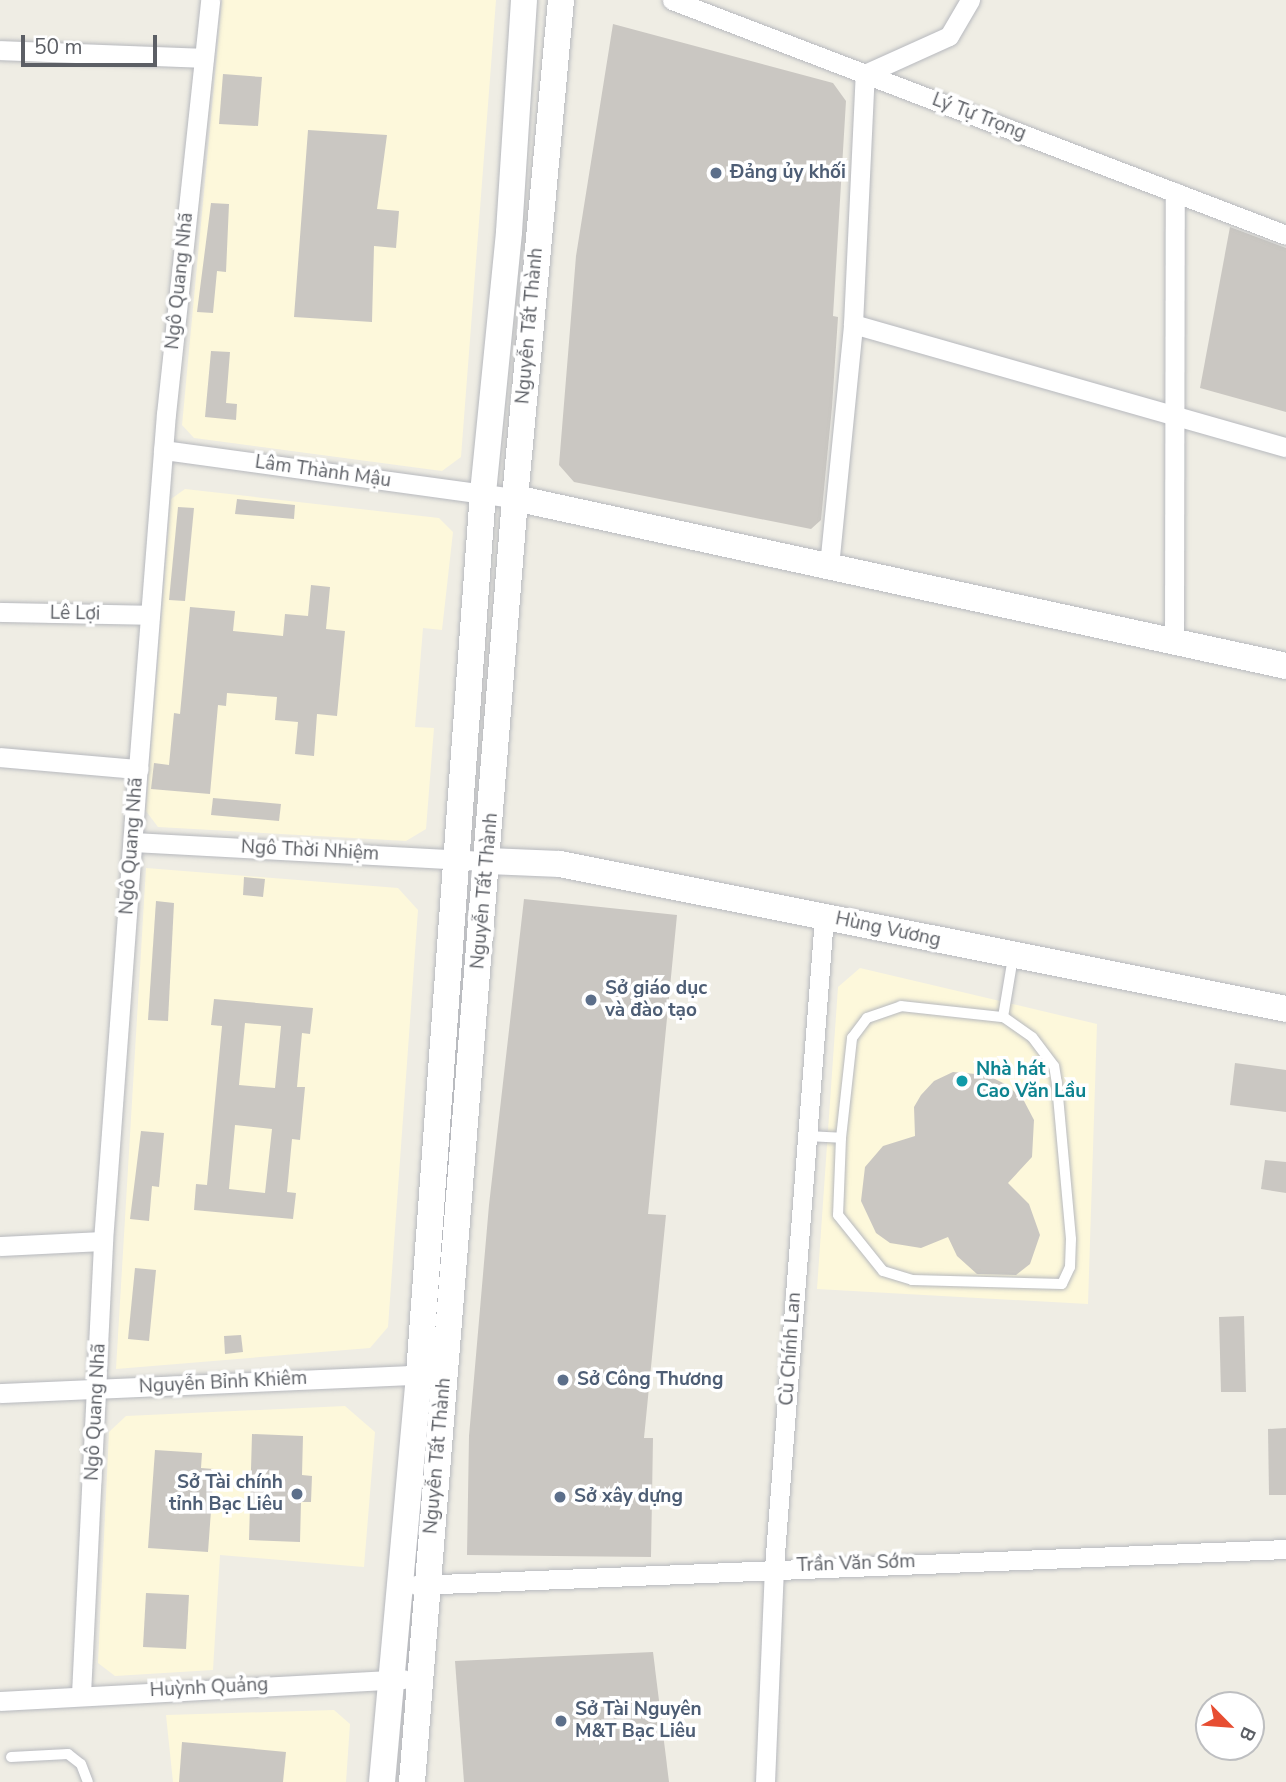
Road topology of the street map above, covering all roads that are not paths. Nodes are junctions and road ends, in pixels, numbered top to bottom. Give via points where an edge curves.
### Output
1 (210, 0) edge
2 (524, 0) edge
3 (561, 0) edge
4 (672, 0) edge
5 (970, 0) edge
6 (0, 50) edge
7 (204, 58) junction
8 (865, 74) junction
9 (1175, 192) junction
10 (509, 232) junction
11 (538, 234) junction
12 (1286, 234) edge
13 (853, 324) junction
14 (1175, 417) junction
15 (1286, 447) edge
16 (163, 450) junction
17 (483, 494) junction
18 (515, 498) junction
19 (829, 566) junction
20 (0, 612) edge
21 (150, 615) junction
22 (1174, 642) junction
23 (1286, 666) edge
24 (472, 669) junction
25 (502, 671) junction
26 (0, 757) edge
27 (138, 769) junction
28 (133, 842) junction
29 (456, 859) junction
30 (488, 861) junction
31 (824, 916) junction
32 (1013, 956) junction
33 (1286, 1009) edge
34 (1003, 1017) junction
35 (438, 1105) junction
36 (468, 1107) junction
37 (807, 1136) junction
38 (841, 1138) junction
39 (103, 1241) junction
40 (0, 1246) edge
41 (446, 1373) junction
42 (419, 1374) junction
43 (97, 1389) junction
44 (0, 1393) edge
45 (1286, 1549) edge
46 (774, 1567) junction
47 (398, 1585) junction
48 (426, 1586) junction
49 (418, 1679) junction
50 (389, 1680) junction
51 (81, 1694) junction
52 (0, 1701) edge
53 (11, 1757) dead end
54 (88, 1782) edge
55 (382, 1782) edge
56 (412, 1782) edge
57 (765, 1782) edge

1 - 7 street, Ngô Quang Nhã
2 - 10 street, Nguyễn Tất Thành
3 - 11 street, Nguyễn Tất Thành
4 - 8 street, Lý Tự Trọng
5 - 8 street via 949,36
6 - 7 street
7 - 16 street, Ngô Quang Nhã
8 - 9 street, Lý Tự Trọng
8 - 13 street
9 - 12 street, Lý Tự Trọng
9 - 14 street
10 - 11 street
10 - 17 street, Nguyễn Tất Thành
11 - 18 street, Nguyễn Tất Thành
13 - 14 street
13 - 19 street
14 - 15 street
14 - 22 street
16 - 17 street, Lâm Thành Mậu
16 - 21 street, Ngô Quang Nhã
17 - 18 street, Lâm Thành Mậu
17 - 24 street, Nguyễn Tất Thành
18 - 19 street
18 - 25 street, Nguyễn Tất Thành
19 - 22 street
20 - 21 street, Lê Lợi
21 - 27 street, Ngô Quang Nhã
22 - 23 street
24 - 25 street
24 - 29 street, Nguyễn Tất Thành
25 - 30 street, Nguyễn Tất Thành
26 - 27 street
27 - 28 street, Ngô Quang Nhã
28 - 29 street, Ngô Thời Nhiệm
28 - 39 street, Ngô Quang Nhã
29 - 30 street, Ngô Thời Nhiệm
29 - 35 street, Nguyễn Tất Thành
30 - 31 street, Hùng Vương via 560,864
30 - 36 street, Nguyễn Tất Thành
31 - 32 street, Hùng Vương
31 - 37 street, Cù Chính Lan
32 - 33 street, Hùng Vương
32 - 34 lane
34 - 38 lane via 901,1006 867,1018 852,1038
34 - 38 lane via 1032,1037 1054,1066 1070,1239 1070,1267 1062,1284 912,1280 883,1271 838,1215
35 - 36 street
35 - 42 street, Nguyễn Tất Thành
36 - 41 street, Nguyễn Tất Thành
37 - 38 lane
37 - 46 street, Cù Chính Lan
39 - 40 street
39 - 43 street, Ngô Quang Nhã
41 - 42 street, Nguyễn Bỉnh Khiêm
41 - 48 street, Nguyễn Tất Thành
42 - 43 street, Nguyễn Bỉnh Khiêm
42 - 47 street, Nguyễn Tất Thành
43 - 44 street, Nguyễn Bỉnh Khiêm
43 - 51 street, Ngô Quang Nhã
45 - 46 street, Trần Văn Sớm
46 - 48 street, Trần Văn Sớm
46 - 57 street, Cù Chính Lan
47 - 48 street, Trần Văn Sớm
47 - 50 street, Nguyễn Tất Thành
48 - 49 street, Nguyễn Tất Thành
49 - 50 street, Huỳnh Quảng
49 - 56 street, Nguyễn Tất Thành
50 - 51 street, Huỳnh Quảng
50 - 55 street, Nguyễn Tất Thành
51 - 52 street, Huỳnh Quảng
53 - 54 lane via 68,1754 81,1764

